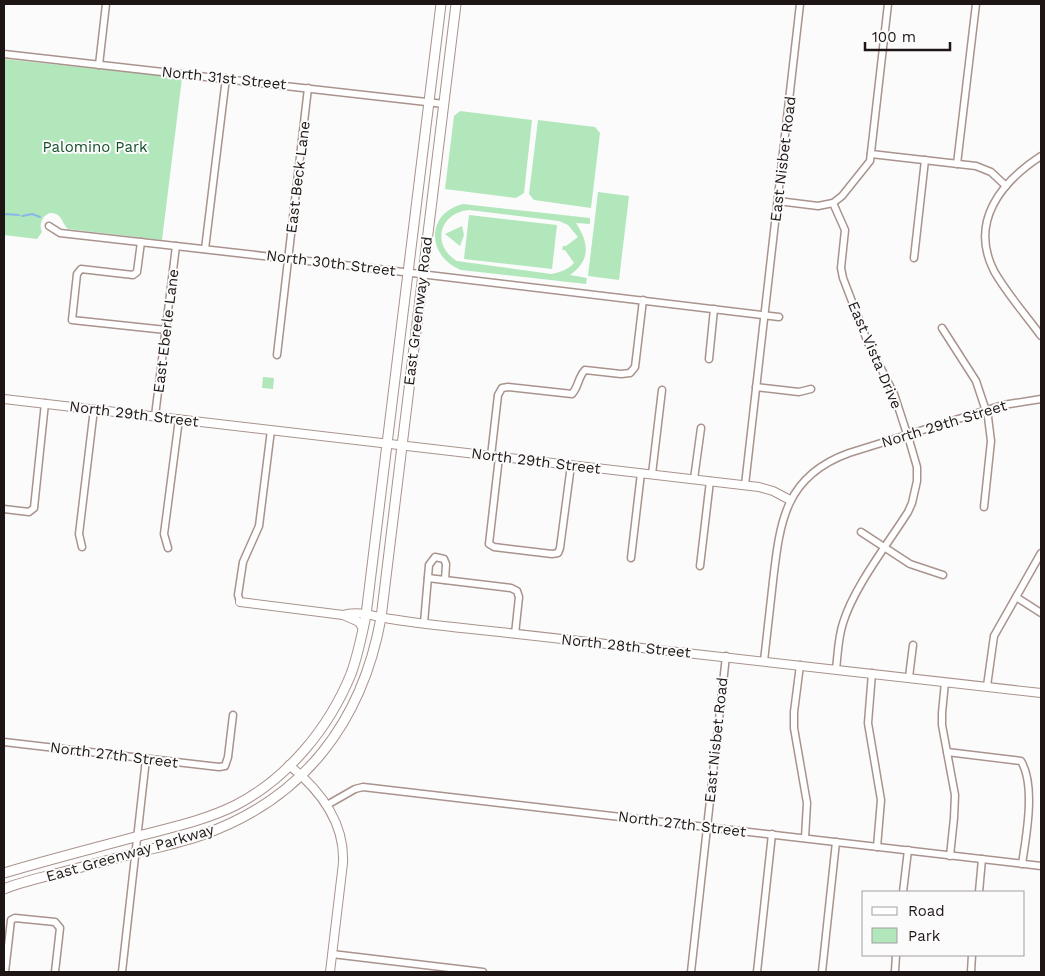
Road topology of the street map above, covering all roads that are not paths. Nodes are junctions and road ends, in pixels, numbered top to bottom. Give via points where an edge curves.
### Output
1 (106, 4) edge
2 (441, 4) edge
3 (456, 4) edge
4 (800, 4) edge
5 (888, 4) edge
6 (976, 4) edge
7 (438, 26) junction
8 (454, 28) junction
9 (4, 54) edge
10 (99, 65) junction
11 (226, 78) junction
12 (308, 88) junction
13 (429, 102) junction
14 (444, 104) junction
15 (871, 154) junction
16 (1041, 156) edge
17 (926, 160) junction
18 (958, 164) junction
19 (1006, 186) junction
20 (778, 201) junction
21 (833, 203) junction
22 (49, 226) dead end
23 (141, 242) junction
24 (176, 246) junction
25 (204, 249) junction
26 (288, 258) junction
27 (914, 258) dead end
28 (408, 272) junction
29 (422, 274) junction
30 (643, 300) junction
31 (714, 309) junction
32 (764, 315) junction
33 (779, 317) dead end
34 (942, 328) dead end
35 (166, 330) junction
36 (1041, 336) edge
37 (277, 355) dead end
38 (709, 359) dead end
39 (756, 387) junction
40 (811, 389) dead end
41 (662, 390) dead end
42 (4, 399) edge
43 (1041, 399) edge
44 (45, 404) junction
45 (94, 409) junction
46 (985, 410) junction
47 (155, 416) junction
48 (179, 419) junction
49 (701, 428) dead end
50 (271, 430) junction
51 (908, 435) junction
52 (387, 444) junction
53 (402, 445) junction
54 (495, 456) junction
55 (571, 465) junction
56 (641, 473) junction
57 (652, 474) junction
58 (694, 479) junction
59 (710, 481) junction
60 (745, 485) junction
61 (790, 500) junction
62 (984, 507) dead end
63 (4, 509) edge
64 (861, 532) dead end
65 (82, 547) dead end
66 (168, 548) dead end
67 (885, 548) junction
68 (374, 552) junction
69 (1041, 554) edge
70 (389, 556) junction
71 (630, 558) dead end
72 (700, 566) dead end
73 (943, 575) dead end
74 (428, 578) junction
75 (445, 580) junction
76 (1016, 597) junction
77 (240, 602) joint
78 (1041, 613) edge
79 (343, 615) junction
80 (366, 615) junction
81 (381, 618) junction
82 (424, 623) junction
83 (363, 629) junction
84 (515, 634) junction
85 (913, 645) dead end
86 (726, 656) junction
87 (764, 661) junction
88 (800, 665) junction
89 (836, 669) junction
90 (872, 673) junction
91 (909, 677) junction
92 (945, 682) junction
93 (987, 686) junction
94 (1041, 693) edge
95 (339, 699) junction
96 (353, 706) junction
97 (233, 715) dead end
98 (4, 742) edge
99 (947, 752) junction
100 (146, 759) junction
101 (289, 765) junction
102 (301, 776) junction
103 (328, 805) junction
104 (220, 812) junction
105 (224, 826) junction
106 (707, 827) junction
107 (772, 834) junction
108 (137, 837) junction
109 (805, 838) junction
110 (836, 842) junction
111 (877, 847) junction
112 (908, 850) junction
113 (135, 853) junction
114 (950, 856) junction
115 (982, 859) junction
116 (1022, 864) junction
117 (1041, 866) edge
118 (4, 872) edge
119 (4, 889) edge
120 (903, 891) edge
121 (979, 891) edge
122 (332, 954) junction
123 (896, 956) edge
124 (972, 956) edge
125 (5, 972) edge
126 (56, 972) edge
127 (122, 972) edge
128 (330, 972) edge
129 (483, 972) edge
130 (691, 972) edge
131 (757, 972) edge
132 (822, 972) edge
133 (895, 972) edge
134 (970, 972) edge

1 - 10 street
2 - 7 main road, East Greenway Road
3 - 8 main road, East Greenway Road
4 - 20 street, East Nisbet Road
5 - 15 street
6 - 18 street
7 - 8 main road
7 - 13 main road, East Greenway Road
8 - 14 main road, East Greenway Road
9 - 10 street, North 31st Street
10 - 11 street, North 31st Street
11 - 12 street, North 31st Street
11 - 25 street
12 - 13 street, North 31st Street
12 - 26 street, East Beck Lane
13 - 14 street, North 31st Street
13 - 28 main road, East Greenway Road
14 - 29 main road, East Greenway Road
15 - 17 street
15 - 21 street via 867,166
16 - 19 street
17 - 18 street
17 - 27 street
18 - 19 street via 984,168
19 - 36 street via 988,216 987,250 998,277
20 - 21 street via 818,206
20 - 32 street, East Nisbet Road
21 - 51 street, East Vista Drive via 845,230 843,278 868,343 894,394
22 - 23 street, North 30th Street via 60,233
23 - 24 street, North 30th Street
23 - 35 street via 137,272 133,274 81,269 77,274 72,320
24 - 25 street, North 30th Street
24 - 35 street, East Eberle Lane
25 - 26 street, North 30th Street
26 - 28 street, North 30th Street
26 - 37 street, East Beck Lane
28 - 29 street, North 30th Street
28 - 52 main road, East Greenway Road
29 - 30 street, North 30th Street
29 - 53 main road, East Greenway Road
30 - 31 street, North 30th Street
30 - 54 street via 635,367 630,373 585,370 572,394 502,388 498,394
31 - 32 street, North 30th Street
31 - 38 street
32 - 33 street
32 - 39 street, East Nisbet Road
34 - 46 street via 976,381
35 - 47 street, East Eberle Lane
39 - 40 street via 799,392
39 - 60 street, East Nisbet Road
41 - 57 street
42 - 44 street, North 29th Street
43 - 46 street, North 29th Street
44 - 45 street, North 29th Street
44 - 63 street via 32,511
45 - 47 street, North 29th Street
45 - 65 street via 79,534
46 - 51 street, North 29th Street
46 - 62 street via 991,441
47 - 48 street, North 29th Street
48 - 50 street, North 29th Street
48 - 66 street via 164,534
49 - 58 street
50 - 52 street, North 29th Street
50 - 77 street via 259,526 243,562 238,595
51 - 61 street, North 29th Street via 833,459 809,476
51 - 67 street, East Vista Drive via 917,467 916,490 908,512
52 - 53 street, North 29th Street
52 - 68 main road, East Greenway Road
53 - 54 street, North 29th Street
53 - 70 main road, East Greenway Road
54 - 55 street, North 29th Street
54 - 55 street via 489,544 552,554 558,553 560,548
55 - 56 street, North 29th Street
56 - 57 street, North 29th Street
56 - 71 street
57 - 58 street, North 29th Street
58 - 59 street, North 29th Street
59 - 60 street, North 29th Street
59 - 72 street
60 - 61 street, North 29th Street via 767,489
61 - 87 street via 778,538
64 - 67 street
67 - 73 street via 910,564
67 - 89 street, East Vista Drive via 847,610 840,632
68 - 70 main road
68 - 80 main road, East Greenway Road
69 - 76 street
70 - 81 main road, East Greenway Road
74 - 75 street
74 - 75 street via 432,559 440,557 446,564
74 - 82 street
75 - 84 street via 517,591
76 - 78 street
76 - 93 street via 994,636
77 - 79 street, North 28th Street
79 - 80 street, North 28th Street
79 - 83 street, North 28th Street via 359,622
80 - 81 street, North 28th Street
80 - 83 main road, East Greenway Parkway
81 - 82 street, North 28th Street
81 - 96 main road, East Greenway Parkway via 373,656
82 - 84 street, North 28th Street
83 - 95 main road, East Greenway Parkway via 360,648
84 - 86 street, North 28th Street
85 - 91 street
86 - 87 street, North 28th Street
86 - 106 street, East Nisbet Road
87 - 88 street, North 28th Street
88 - 89 street, North 28th Street
88 - 109 street via 794,728 807,803
89 - 90 street, North 28th Street
90 - 91 street, North 28th Street
90 - 111 street via 868,723 881,800
91 - 92 street, North 28th Street
92 - 93 street, North 28th Street
92 - 99 street via 942,713
93 - 94 street, North 28th Street
95 - 96 main road
95 - 101 main road, East Greenway Parkway via 320,732
96 - 102 main road, East Greenway Parkway via 332,740
97 - 100 street, North 27th Street via 225,766
98 - 100 street, North 27th Street
99 - 114 street via 955,795
99 - 116 street via 1021,761 1029,793
100 - 108 street
101 - 102 street
101 - 104 main road, East Greenway Parkway via 254,793
102 - 103 street
102 - 105 main road, East Greenway Parkway via 263,806
103 - 106 street, North 27th Street via 363,787
103 - 122 street via 343,851
104 - 105 main road
104 - 108 main road, East Greenway Parkway
105 - 113 main road, East Greenway Parkway
106 - 107 street, North 27th Street
106 - 130 street, East Nisbet Road
107 - 109 street, North 27th Street
107 - 131 street
108 - 113 street
108 - 118 main road, East Greenway Parkway
109 - 110 street, North 27th Street
110 - 111 street, North 27th Street
110 - 132 street
111 - 112 street, North 27th Street
112 - 114 street, North 27th Street
112 - 120 street
113 - 119 main road, East Greenway Parkway
113 - 127 street
114 - 115 street, North 27th Street
115 - 116 street, North 27th Street
115 - 121 street
116 - 117 street, North 27th Street
122 - 128 street
122 - 129 street
123 - 133 street
124 - 134 street
125 - 126 street via 11,920 15,918 55,922 60,928

